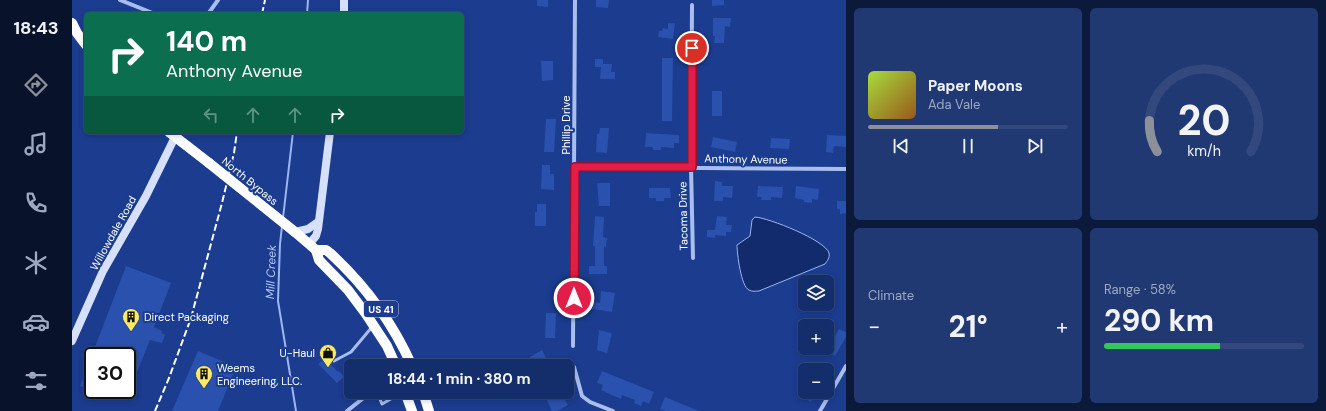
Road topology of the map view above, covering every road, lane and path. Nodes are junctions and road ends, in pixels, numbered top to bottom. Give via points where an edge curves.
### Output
1 (120, 0) edge
2 (218, 0) edge
3 (344, 0) edge
4 (576, 0) edge
5 (692, 5) dead end
6 (151, 12) edge
7 (209, 12) edge
8 (344, 12) edge
9 (72, 24) edge
10 (84, 42) edge
11 (172, 134) edge
12 (330, 134) edge
13 (575, 167) junction
14 (692, 167) junction
15 (846, 169) edge
16 (318, 222) junction
17 (295, 232) junction
18 (312, 247) junction
19 (693, 258) dead end
20 (374, 325) junction
21 (72, 339) edge
22 (573, 346) dead end
23 (392, 359) edge
24 (408, 359) edge
25 (334, 361) dead end
26 (846, 366) edge
27 (574, 367) dead end
28 (362, 399) edge
29 (380, 399) edge
30 (391, 399) edge
31 (407, 399) edge
32 (425, 399) edge
33 (347, 411) edge
34 (411, 411) edge
35 (428, 411) edge
36 (613, 411) edge
37 (820, 411) edge

1 - 6 street
2 - 7 street
3 - 8 street
4 - 13 street, Phillip Drive
5 - 14 street, Tacoma Drive
9 - 10 highway
11 - 17 highway, North Bypass / US 41, bridge
11 - 21 street, Willowdale Road via 146,196 103,271
12 - 16 street
13 - 14 street, Anthony Avenue
13 - 22 street, Phillip Drive
14 - 15 street, Anthony Avenue
14 - 19 street, Tacoma Drive
16 - 17 street via 308,229
16 - 18 street
17 - 18 highway, North Bypass / US 41
18 - 20 highway, US 41 via 319,260 348,290
18 - 24 highway, US 41 via 330,253 368,292 394,330
20 - 23 highway, US 41
20 - 25 lane via 351,352
26 - 37 street
27 - 36 street via 582,396
28 - 33 street
29 - 30 lane via 382,404
31 - 34 highway
32 - 35 highway

